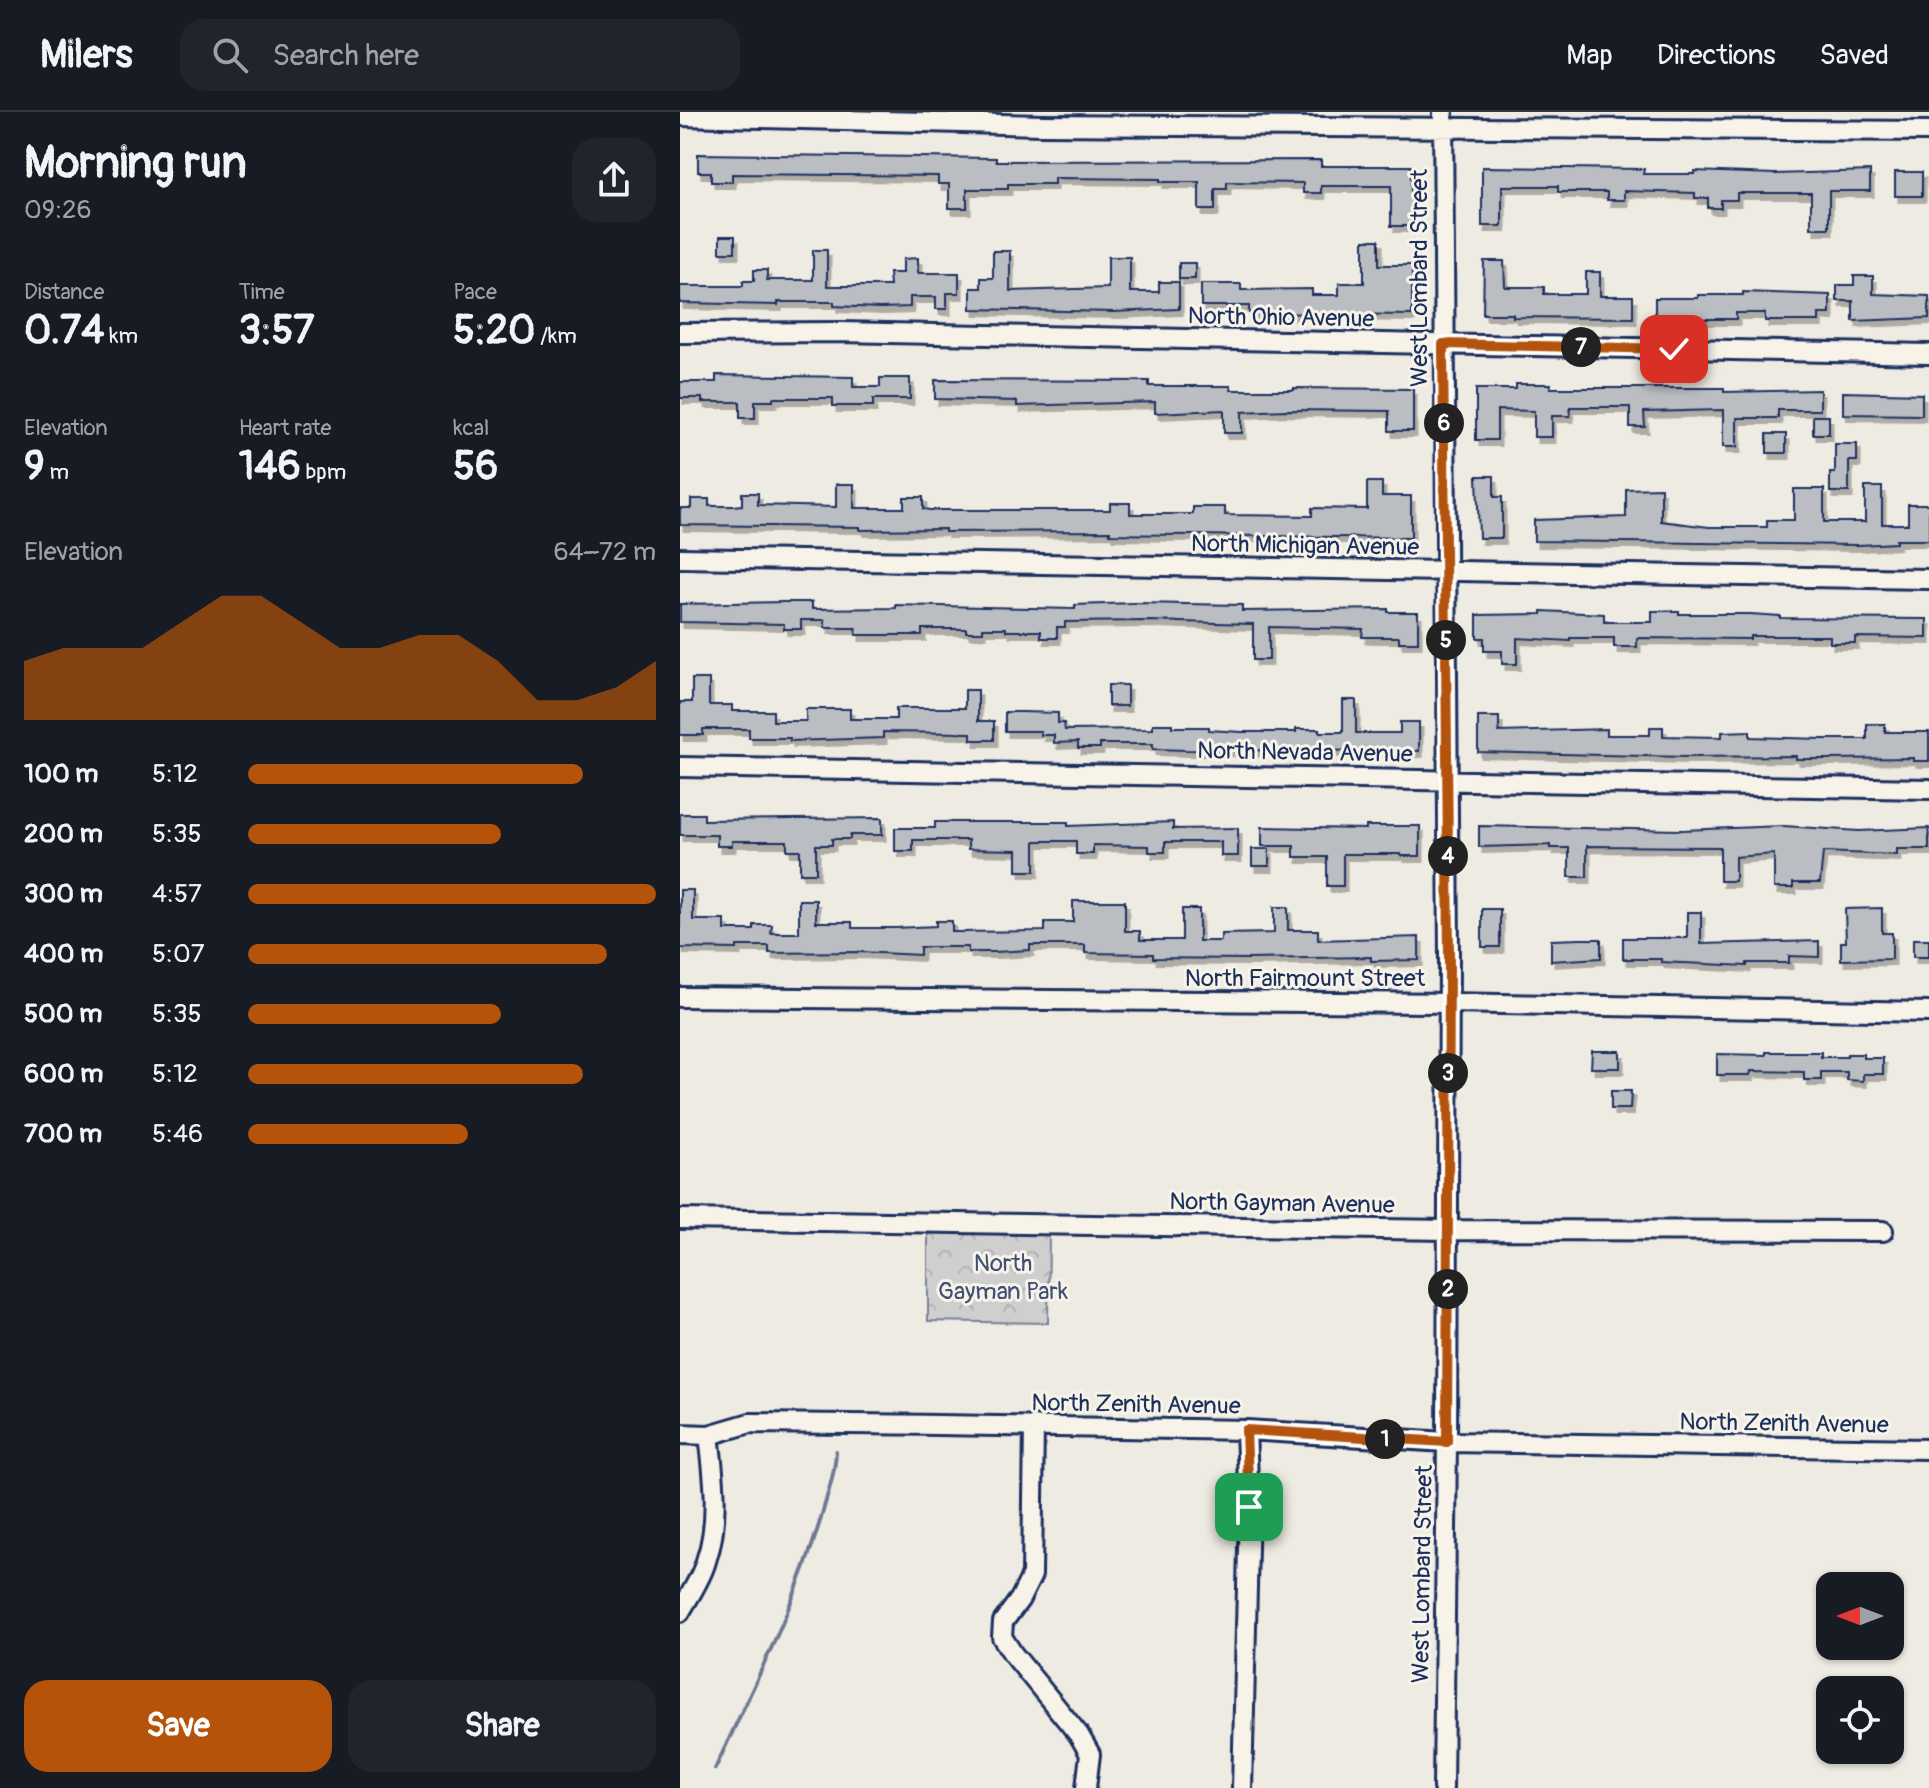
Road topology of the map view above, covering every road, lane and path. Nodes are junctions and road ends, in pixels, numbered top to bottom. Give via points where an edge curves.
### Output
1 (687, 115) edge
2 (868, 117) edge
3 (1042, 119) edge
4 (1216, 120) edge
5 (1443, 121) edge
6 (1929, 131) edge
7 (680, 333) edge
8 (1443, 344) junction
9 (1929, 354) edge
10 (680, 558) edge
11 (1446, 571) junction
12 (1929, 579) edge
13 (680, 767) edge
14 (1448, 779) junction
15 (1929, 789) edge
16 (680, 997) edge
17 (1448, 1003) junction
18 (1929, 1012) edge
19 (680, 1219) edge
20 (1448, 1230) junction
21 (1883, 1231) dead end
22 (1034, 1426) junction
23 (1246, 1430) junction
24 (680, 1434) edge
25 (709, 1435) junction
26 (1447, 1442) junction
27 (1929, 1449) edge
28 (680, 1612) edge
29 (1086, 1788) edge
30 (1242, 1788) edge
31 (1443, 1788) edge

1 - 2 street
2 - 3 street
3 - 4 street
4 - 5 street
5 - 6 street
5 - 8 street, West Lombard Street
7 - 8 street, North Ohio Avenue
8 - 9 street, North Ohio Avenue
8 - 11 street, West Lombard Street
10 - 11 street, North Michigan Avenue
11 - 12 street, North Michigan Avenue
11 - 14 street, West Lombard Street
13 - 14 street, North Nevada Avenue
14 - 15 street, North Nevada Avenue
14 - 17 street, West Lombard Street
16 - 17 street, North Fairmount Street
17 - 18 street, North Fairmount Street
17 - 20 street, West Lombard Street
19 - 20 street, North Gayman Avenue
20 - 21 street, North Gayman Avenue
20 - 26 street, West Lombard Street
22 - 23 street, North Zenith Avenue
22 - 25 street, North Zenith Avenue via 750,1423
22 - 29 street via 1032,1575 1003,1622 1002,1637 1090,1754
23 - 26 street, North Zenith Avenue
23 - 30 street
24 - 25 street, North Zenith Avenue
25 - 28 street via 714,1520 707,1561
26 - 27 street, North Zenith Avenue
26 - 31 street, West Lombard Street

